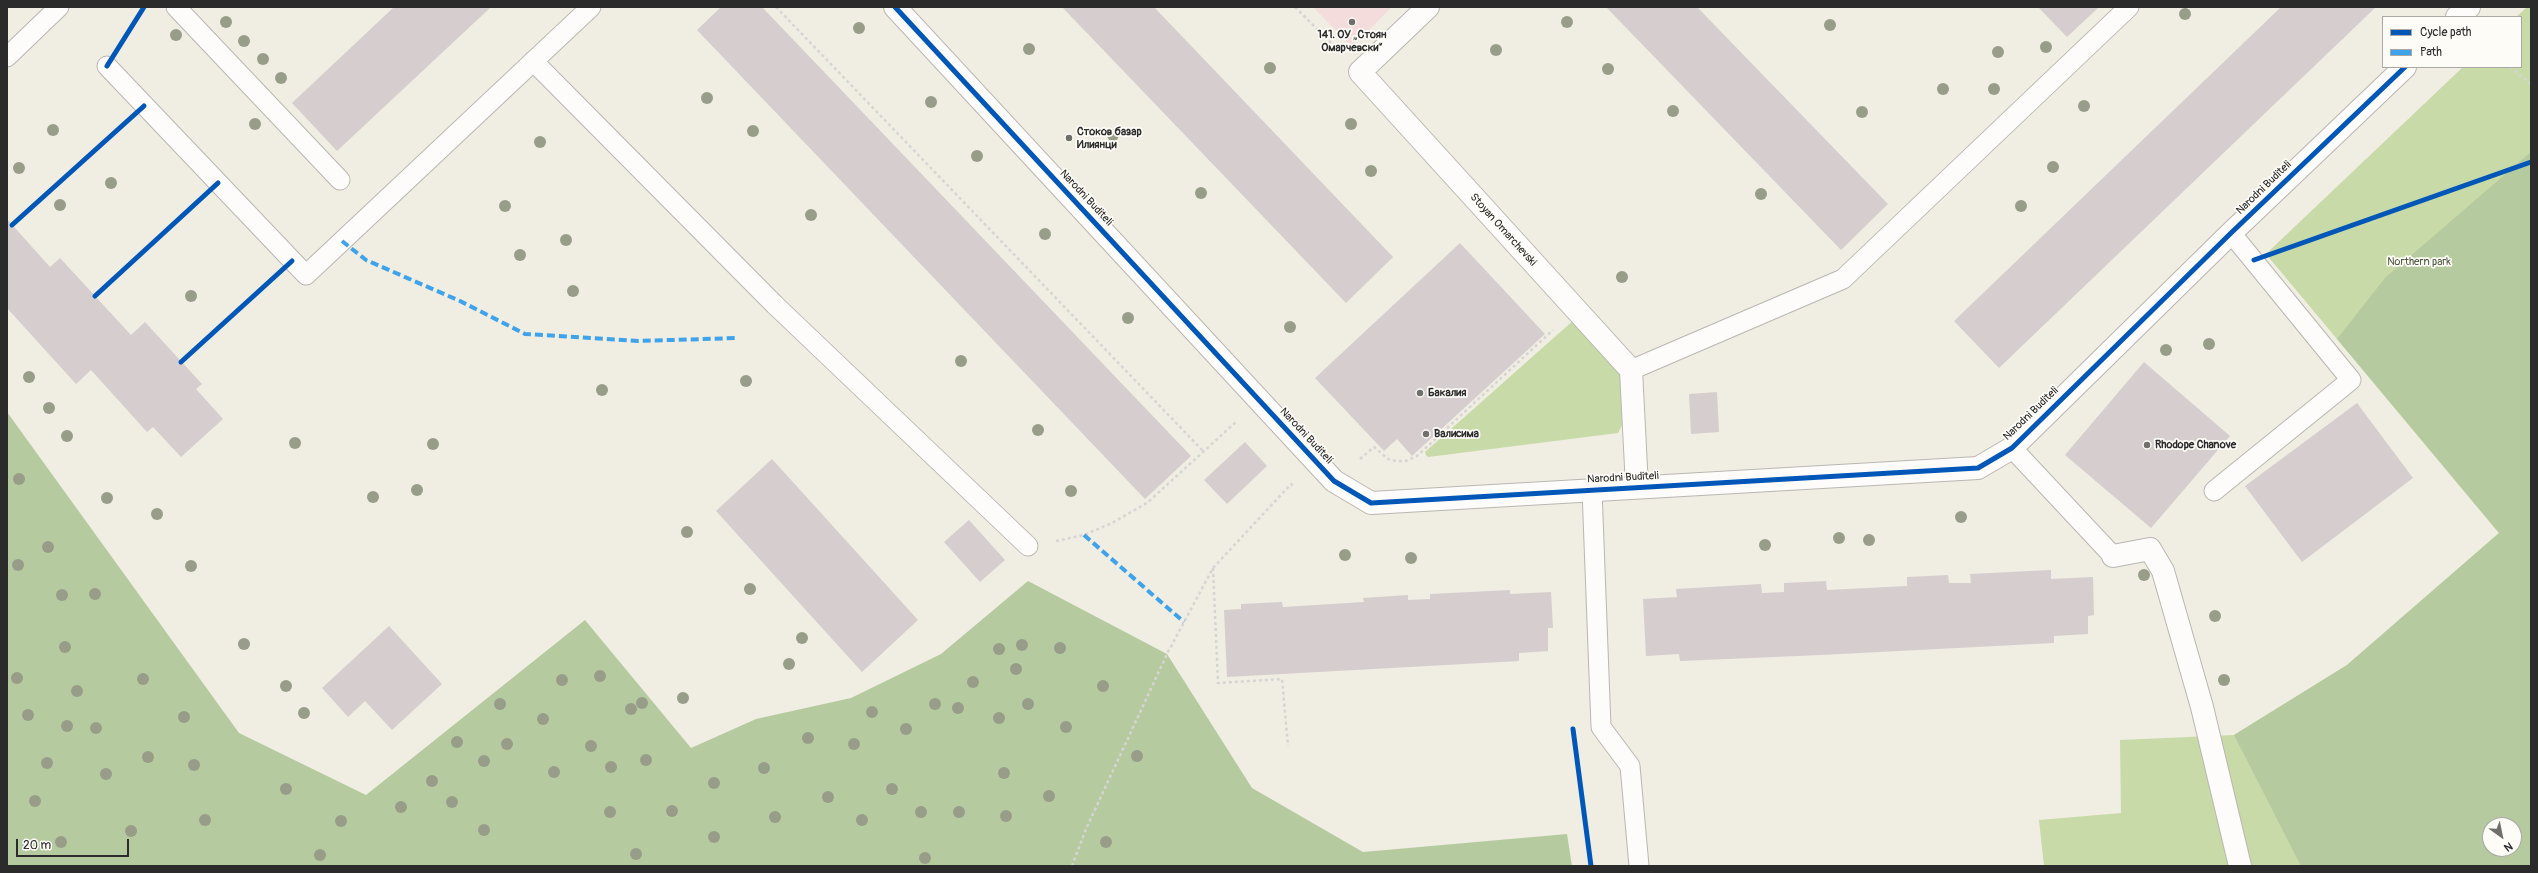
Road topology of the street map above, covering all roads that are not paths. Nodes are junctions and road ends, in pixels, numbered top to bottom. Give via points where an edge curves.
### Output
1 (59, 7) edge
2 (176, 7) edge
3 (591, 7) edge
4 (895, 7) edge
5 (1428, 7) edge
6 (2129, 7) edge
7 (2468, 7) edge
8 (2459, 16) edge
9 (7, 56) edge
10 (533, 61) junction
11 (106, 66) road end
12 (2404, 68) edge
13 (340, 180) dead end
14 (2231, 233) junction
15 (1631, 370) junction
16 (2012, 448) junction
17 (1637, 487) junction
18 (1592, 490) junction
19 (2214, 491) dead end
20 (1028, 546) road end
21 (2113, 556) joint
22 (1639, 866) edge
23 (2240, 866) edge

1 - 9 lane
2 - 13 lane
3 - 10 lane
4 - 18 street, Narodni Buditeli via 1334,481 1371,503
5 - 15 street, Stoyan Omarchevski via 1360,72
6 - 15 lane via 1843,279
7 - 8 street
10 - 11 lane via 306,275
10 - 20 lane via 775,305
12 - 14 street, Narodni Buditeli
14 - 16 street, Narodni Buditeli
14 - 19 lane via 2351,380
15 - 17 street
16 - 17 street, Narodni Buditeli via 1978,468
16 - 21 lane
17 - 18 street, Narodni Buditeli
18 - 22 lane via 1601,727 1630,766
21 - 23 street via 2150,549 2164,571 2202,707

